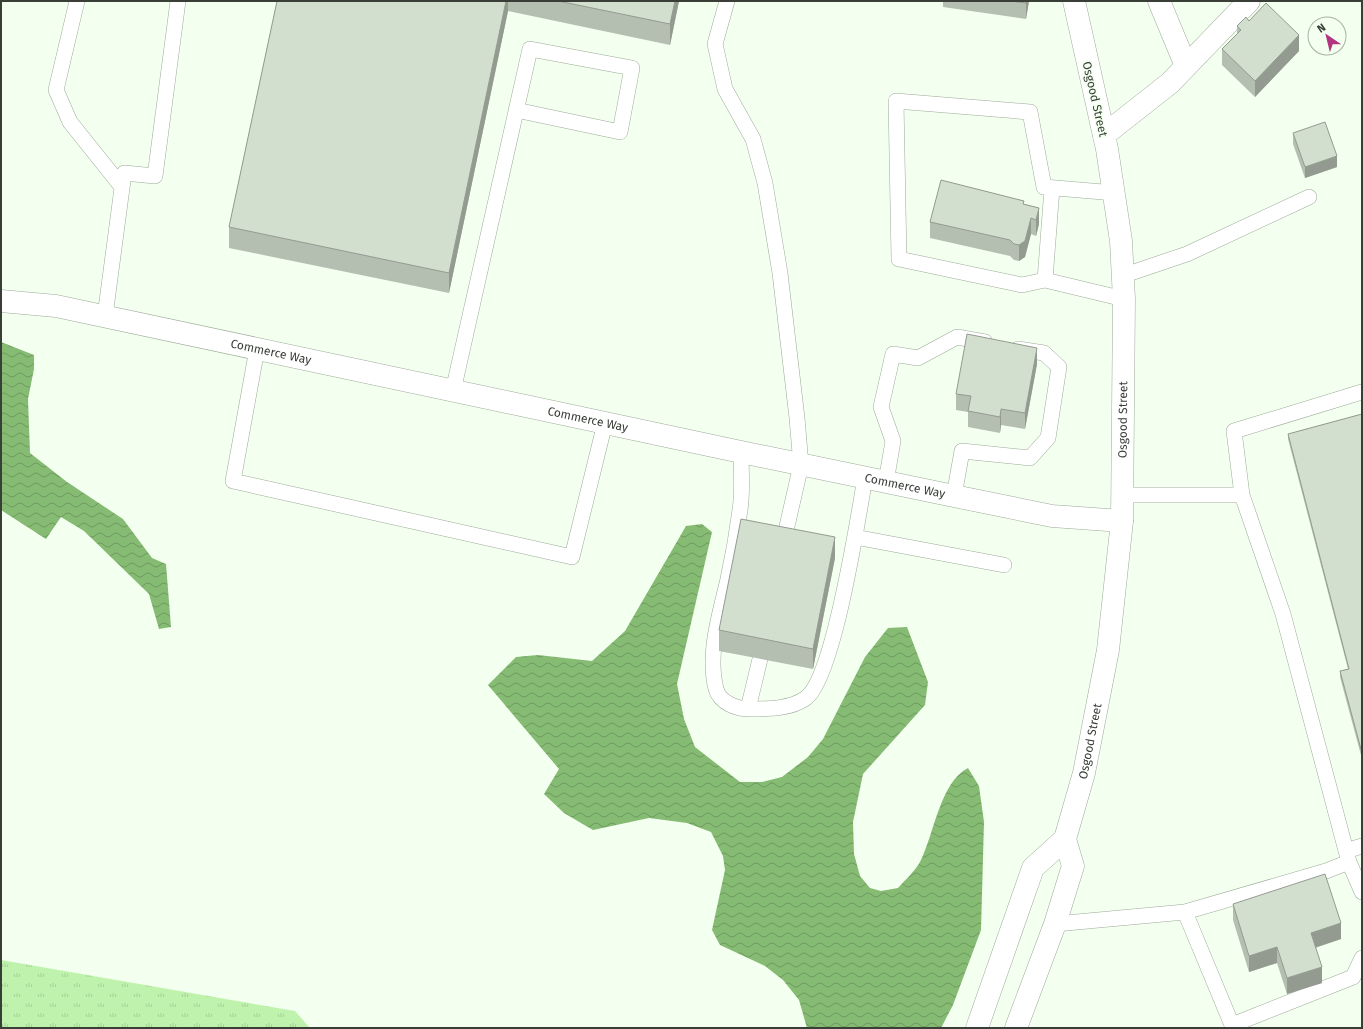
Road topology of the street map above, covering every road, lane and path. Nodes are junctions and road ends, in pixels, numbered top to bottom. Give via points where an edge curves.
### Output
1 (77, 1) edge
2 (178, 1) edge
3 (726, 1) edge
4 (1074, 1) edge
5 (1159, 1) edge
6 (1249, 1) edge
7 (1186, 66) junction
8 (516, 110) junction
9 (1104, 135) junction
10 (122, 187) junction
11 (1052, 188) junction
12 (1115, 193) junction
13 (1308, 197) dead end
14 (1122, 276) junction
15 (1045, 280) junction
16 (1124, 299) junction
17 (1, 301) edge
18 (104, 316) junction
19 (257, 349) junction
20 (453, 391) junction
21 (1362, 392) edge
22 (605, 423) junction
23 (741, 452) junction
24 (801, 465) junction
25 (865, 478) junction
26 (886, 482) junction
27 (1122, 495) junction
28 (1242, 495) junction
29 (954, 496) junction
30 (1122, 521) junction
31 (855, 537) junction
32 (782, 548) edge
33 (1004, 565) dead end
34 (760, 659) edge
35 (748, 709) junction
36 (1065, 838) junction
37 (1362, 846) edge
38 (1347, 856) junction
39 (1362, 892) edge
40 (1184, 912) junction
41 (1055, 924) junction
42 (1362, 958) edge
43 (978, 1028) edge
44 (1016, 1028) edge

1 - 10 lane via 56,90 70,122
2 - 10 lane via 155,176 124,174
3 - 24 lane via 715,44 725,89 753,139 765,183 780,273
4 - 9 main road, Osgood Street
5 - 7 main road
6 - 7 main road
7 - 9 main road via 1170,83
8 - 8 lane via 530,49 632,68 620,132
8 - 20 lane
9 - 12 main road, Osgood Street
10 - 18 lane
11 - 12 lane
11 - 15 lane
11 - 15 lane via 1044,187 1030,112 896,101 899,259 1022,285
12 - 14 main road, Osgood Street
13 - 14 lane via 1187,254
14 - 16 main road, Osgood Street
15 - 16 lane
16 - 27 main road, Osgood Street
17 - 18 main road, Commerce Way via 56,306
18 - 19 main road, Commerce Way
19 - 20 main road, Commerce Way
19 - 22 lane via 233,481 572,557
20 - 22 main road, Commerce Way
21 - 28 lane via 1234,432
22 - 23 main road, Commerce Way
23 - 24 main road, Commerce Way
23 - 35 lane via 740,508 713,645 717,691 729,705
24 - 25 main road, Commerce Way
24 - 32 lane
25 - 26 main road, Commerce Way
25 - 31 lane
26 - 29 main road, Commerce Way
26 - 29 lane via 893,441 881,407 893,354 918,358 957,338 1044,353 1059,367 1048,438 1030,458 962,451
27 - 28 lane
27 - 30 main road, Osgood Street
28 - 38 lane via 1283,614
29 - 30 main road, Commerce Way via 1052,516
30 - 36 main road, Osgood Street via 1108,650 1084,774
31 - 33 lane
31 - 35 lane via 838,616 820,678 806,698 778,709
34 - 35 lane
36 - 41 main road via 1073,866
36 - 43 main road via 1033,868
37 - 38 lane
38 - 39 lane
38 - 40 lane via 1326,871
40 - 41 lane
40 - 42 lane via 1232,1025 1353,977
41 - 44 main road

